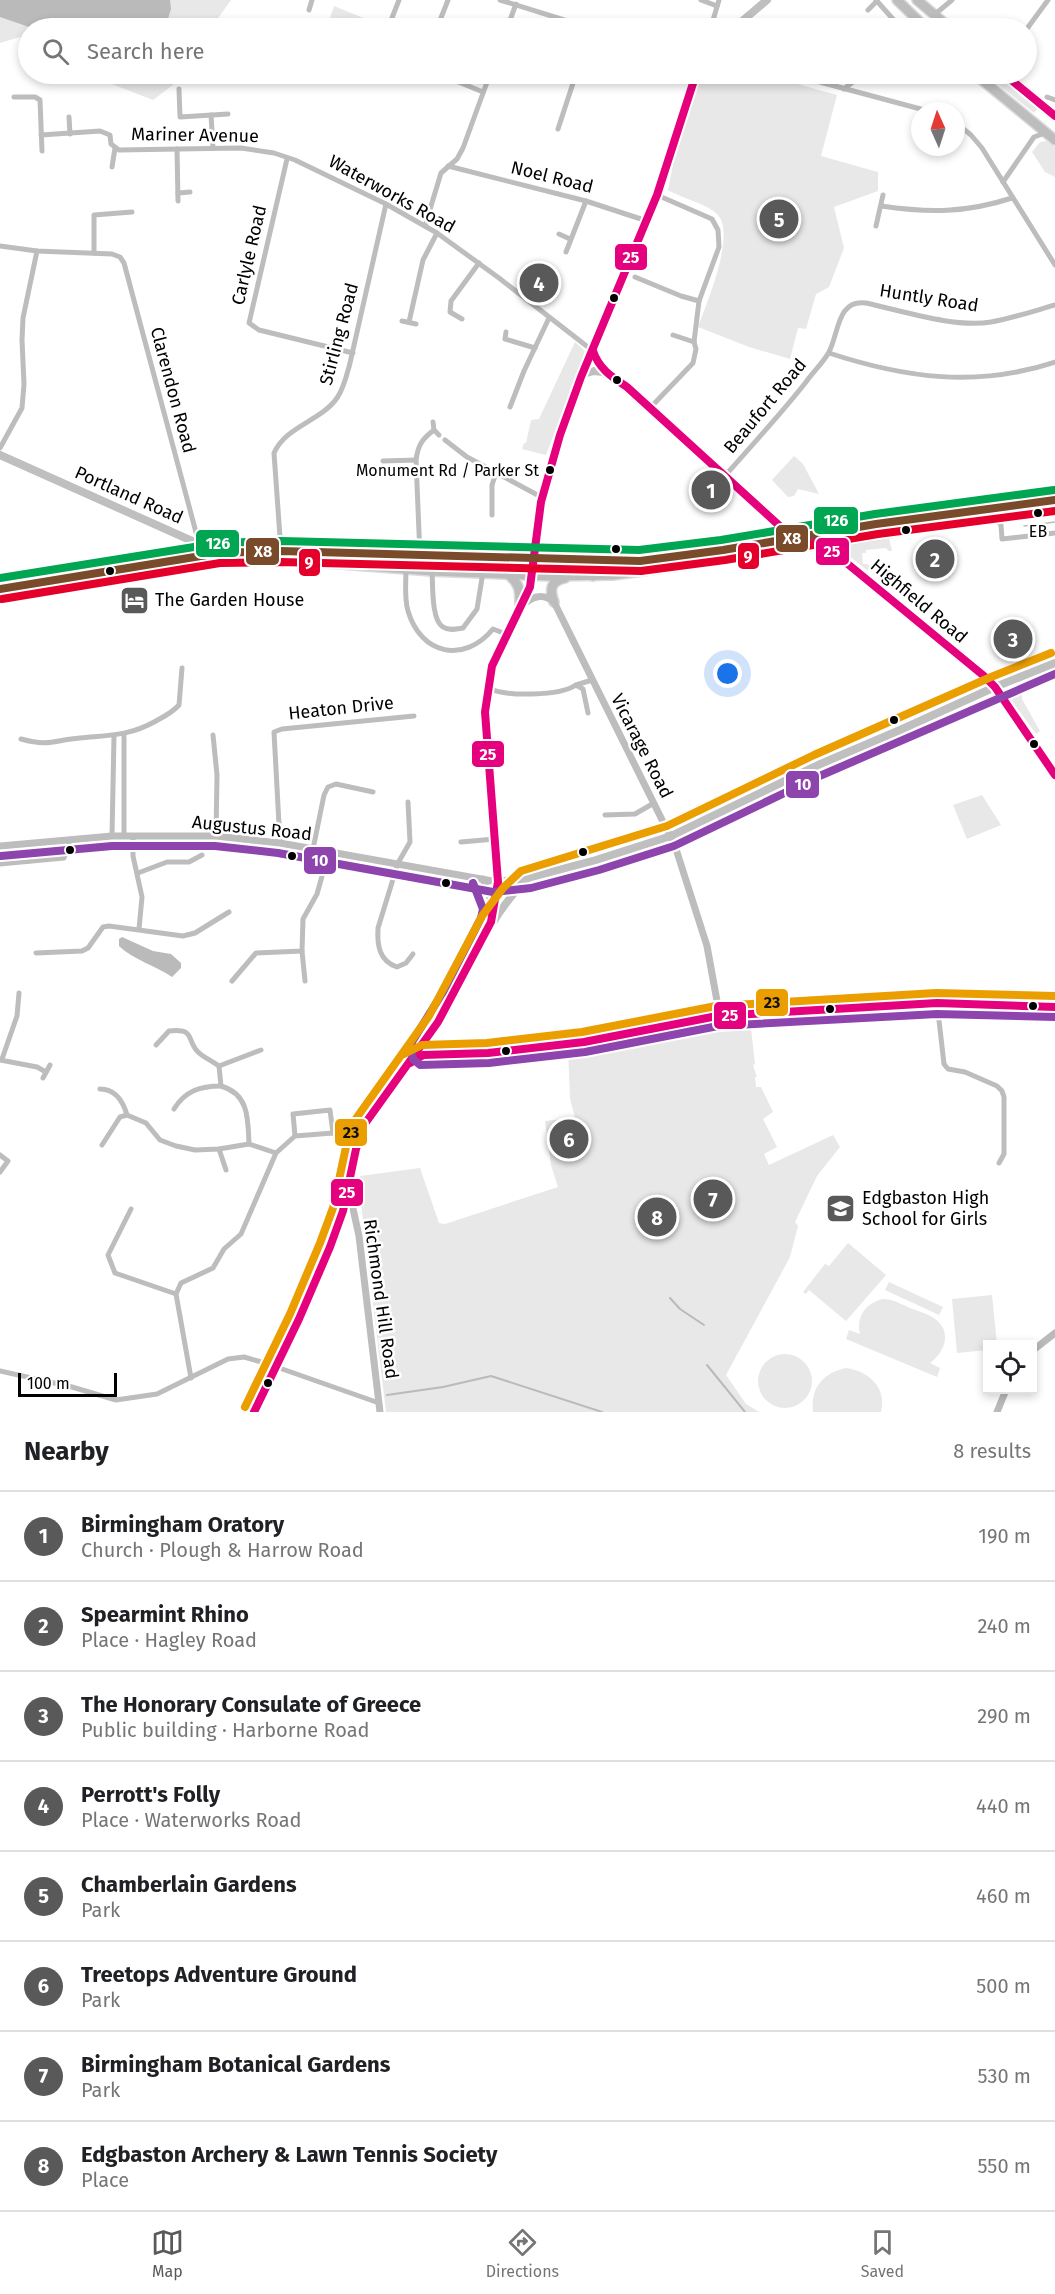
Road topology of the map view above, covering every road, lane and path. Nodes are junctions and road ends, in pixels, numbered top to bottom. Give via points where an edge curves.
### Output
1 (312, 0) edge
2 (399, 0) edge
3 (448, 0) edge
4 (500, 0) edge
5 (701, 0) edge
6 (767, 0) edge
7 (898, 0) edge
8 (917, 0) edge
9 (952, 0) edge
10 (1048, 0) edge
11 (876, 1) edge
12 (521, 3) edge
13 (718, 3) edge
14 (309, 10) dead end
15 (867, 10) dead end
16 (934, 15) junction
17 (392, 18) edge
18 (441, 18) edge
19 (513, 18) edge
20 (562, 18) edge
21 (714, 18) edge
22 (746, 18) edge
23 (892, 18) edge
24 (914, 18) edge
25 (932, 18) edge
26 (938, 18) edge
27 (1035, 18) edge
28 (463, 84) edge
29 (486, 84) edge
30 (573, 84) edge
31 (693, 84) edge
32 (826, 84) edge
33 (850, 84) edge
34 (987, 84) edge
35 (1016, 84) edge
36 (179, 89) dead end
37 (844, 89) junction
38 (483, 92) junction
39 (14, 97) dead end
40 (1047, 97) dead end
41 (1055, 100) edge
42 (911, 107) edge
43 (228, 114) dead end
44 (211, 115) junction
45 (1055, 116) edge
46 (69, 117) dead end
47 (558, 129) dead end
48 (965, 130) edge
49 (1045, 133) junction
50 (70, 134) junction
51 (41, 135) junction
52 (1055, 140) edge
53 (115, 148) junction
54 (213, 148) junction
55 (177, 149) junction
56 (42, 152) dead end
57 (287, 159) junction
58 (448, 166) junction
59 (112, 167) dead end
60 (1003, 182) junction
61 (190, 192) dead end
62 (178, 193) junction
63 (657, 195) junction
64 (883, 195) dead end
65 (1012, 198) junction
66 (178, 201) dead end
67 (586, 201) junction
68 (387, 204) junction
69 (881, 206) junction
70 (132, 212) dead end
71 (647, 221) junction
72 (425, 226) junction
73 (876, 226) dead end
74 (437, 233) junction
75 (559, 234) dead end
76 (570, 238) junction
77 (0, 246) edge
78 (37, 250) junction
79 (566, 252) dead end
80 (94, 253) junction
81 (479, 263) junction
82 (1055, 265) edge
83 (635, 277) dead end
84 (699, 300) junction
85 (1055, 305) edge
86 (549, 318) junction
87 (462, 319) dead end
88 (402, 321) dead end
89 (506, 332) dead end
90 (673, 334) dead end
91 (694, 342) junction
92 (535, 348) junction
93 (593, 351) junction
94 (353, 353) junction
95 (829, 353) junction
96 (1055, 362) edge
97 (603, 372) junction
98 (582, 374) junction
99 (510, 407) dead end
100 (650, 408) junction
101 (432, 422) dead end
102 (434, 430) junction
103 (0, 448) edge
104 (0, 454) edge
105 (416, 460) junction
106 (383, 461) dead end
107 (496, 473) junction
108 (724, 477) junction
109 (543, 498) junction
110 (1055, 501) edge
111 (1055, 509) edge
112 (492, 515) dead end
113 (1007, 515) junction
114 (994, 517) junction
115 (1001, 525) junction
116 (1055, 533) edge
117 (197, 536) dead end
118 (843, 539) junction
119 (797, 541) junction
120 (821, 542) junction
121 (281, 551) junction
122 (219, 553) junction
123 (422, 556) junction
124 (532, 559) junction
125 (842, 559) junction
126 (247, 561) junction
127 (640, 561) junction
128 (147, 566) junction
129 (406, 569) junction
130 (432, 571) junction
131 (483, 572) junction
132 (642, 572) junction
133 (507, 573) junction
134 (533, 575) junction
135 (573, 576) junction
136 (593, 576) junction
137 (0, 589) edge
138 (554, 602) junction
139 (520, 608) junction
140 (506, 634) junction
141 (1055, 663) edge
142 (182, 668) dead end
143 (592, 680) junction
144 (576, 685) junction
145 (995, 687) junction
146 (488, 688) junction
147 (588, 713) dead end
148 (414, 716) dead end
149 (124, 734) junction
150 (213, 735) dead end
151 (114, 736) junction
152 (21, 739) dead end
153 (1055, 776) edge
154 (373, 792) dead end
155 (408, 802) dead end
156 (654, 803) junction
157 (605, 815) dead end
158 (112, 836) junction
159 (124, 836) junction
160 (133, 836) junction
161 (216, 836) junction
162 (671, 836) junction
163 (495, 839) junction
164 (70, 841) junction
165 (461, 842) dead end
166 (280, 843) junction
167 (0, 846) edge
168 (313, 849) junction
169 (329, 851) junction
170 (202, 855) dead end
171 (398, 863) junction
172 (0, 864) edge
173 (138, 873) junction
174 (528, 878) junction
175 (492, 879) junction
176 (494, 908) junction
177 (229, 912) dead end
178 (492, 922) junction
179 (139, 929) junction
180 (302, 951) junction
181 (36, 953) dead end
182 (413, 954) dead end
183 (232, 981) dead end
184 (305, 981) dead end
185 (19, 993) dead end
186 (937, 1003) junction
187 (1055, 1007) edge
188 (717, 1016) junction
189 (156, 1045) dead end
190 (261, 1050) dead end
191 (422, 1051) junction
192 (1, 1060) edge
193 (50, 1065) dead end
194 (219, 1066) junction
195 (221, 1086) junction
196 (100, 1089) dead end
197 (174, 1109) dead end
198 (127, 1115) junction
199 (333, 1133) junction
200 (295, 1136) junction
201 (357, 1139) junction
202 (249, 1144) junction
203 (102, 1145) dead end
204 (219, 1149) junction
205 (276, 1153) junction
206 (0, 1155) edge
207 (999, 1163) dead end
208 (226, 1170) dead end
209 (0, 1172) edge
210 (349, 1190) junction
211 (131, 1209) dead end
212 (176, 1294) junction
213 (276, 1368) junction
214 (0, 1371) edge
215 (191, 1378) junction
216 (379, 1403) junction
217 (254, 1412) edge
218 (380, 1412) edge

1 - 14 street
2 - 17 street
3 - 18 street
4 - 12 street
5 - 13 street
6 - 22 main road
7 - 24 highway
8 - 16 highway
9 - 16 street
10 - 27 street
11 - 15 street
11 - 23 street
12 - 19 street
12 - 20 street
13 - 21 street
16 - 25 highway
16 - 26 highway
28 - 38 street
29 - 38 street
30 - 47 street
31 - 63 main road
32 - 37 street
33 - 37 street
34 - 49 highway
35 - 45 highway
36 - 44 street via 180,117
37 - 42 street
38 - 58 street via 457,159
39 - 51 street via 40,100
40 - 41 street
43 - 44 street
44 - 54 street
46 - 50 street
48 - 60 street
49 - 52 highway
49 - 60 street via 1034,137
50 - 51 street, Mariner Avenue
50 - 53 street, Mariner Avenue via 107,132
51 - 56 street
53 - 55 street, Mariner Avenue
53 - 59 street
54 - 55 street, Mariner Avenue
54 - 57 street, Mariner Avenue via 256,149
55 - 62 street
57 - 68 street, Waterworks Road
57 - 94 street, Carlyle Road via 249,323 259,330
58 - 67 street, Noel Road
58 - 72 street via 441,173
60 - 65 street
61 - 62 street
62 - 66 street
63 - 71 main road
63 - 84 street via 706,215 717,227 717,255
64 - 69 street
65 - 69 street via 960,210 915,211
65 - 82 street
67 - 71 street, Noel Road
67 - 76 street
68 - 72 street, Waterworks Road
68 - 94 street, Stirling Road
69 - 73 street
70 - 80 street via 94,215
71 - 93 main road
72 - 74 street, Waterworks Road
74 - 81 street, Waterworks Road
74 - 88 street via 423,260 412,323
75 - 76 street
76 - 79 street
77 - 78 street
78 - 80 street
78 - 103 street via 23,318 22,408
80 - 117 street, Clarendon Road via 115,255 124,263
81 - 86 street, Waterworks Road
81 - 87 street via 451,301 450,312
83 - 84 street
84 - 91 street
85 - 95 street, Huntly Road via 990,322 964,322 856,303 843,312
86 - 92 street
86 - 93 street, Waterworks Road
89 - 92 street via 505,339
90 - 91 street
91 - 100 street via 693,363
92 - 99 street
93 - 97 main road
93 - 98 main road
94 - 121 street, Stirling Road via 338,397 283,440 274,453
95 - 96 street via 904,374 946,378 1011,373
95 - 108 street, Beaufort Road
97 - 98 main road
97 - 100 main road
98 - 109 main road
100 - 108 main road
101 - 102 street
102 - 105 street via 422,439
102 - 107 street via 458,451
104 - 122 main road, Portland Road
105 - 106 street
105 - 123 street
107 - 109 street
107 - 112 street
108 - 119 main road
109 - 124 main road
110 - 119 highway via 876,524
111 - 113 highway
113 - 114 highway
113 - 115 street
114 - 115 street
114 - 118 highway
115 - 116 street via 1002,539
118 - 120 highway
118 - 125 highway
119 - 120 highway
119 - 127 highway
119 - 132 highway
120 - 125 main road, Highfield Road
121 - 122 highway
121 - 123 highway
122 - 126 main road, Portland Road
122 - 128 highway
123 - 124 highway
123 - 130 highway via 432,565
124 - 127 highway
124 - 134 main road
124 - 136 highway via 552,567 580,568
125 - 145 main road, Highfield Road
126 - 128 highway
126 - 129 highway via 324,561
127 - 132 highway
128 - 137 highway
129 - 130 highway
129 - 140 street via 408,611 424,638 433,645 455,652 470,648 493,629
130 - 131 highway
130 - 131 street via 438,622 453,630 462,628 477,609
131 - 133 highway
132 - 136 highway
133 - 134 highway
133 - 139 highway via 516,580
134 - 135 highway
134 - 139 main road
135 - 136 highway
135 - 138 highway via 556,580 552,585
138 - 139 street via 537,596
138 - 143 street, Vicarage Road
139 - 140 main road
140 - 146 main road via 492,666
141 - 145 main road
142 - 149 street via 175,709 139,730
143 - 144 street
143 - 156 street, Vicarage Road
144 - 146 street via 568,690 510,694
144 - 147 street via 584,689
145 - 153 main road, Highfield Road
145 - 162 main road via 818,765
146 - 163 main road via 486,746
148 - 166 street, Heaton Drive via 274,732
149 - 151 street
149 - 159 street
150 - 161 street
151 - 152 street via 56,743
151 - 158 street
154 - 168 street via 336,784 328,787
155 - 171 street via 410,842
156 - 157 street via 635,814
156 - 162 street, Vicarage Road
158 - 159 street, Augustus Road
158 - 164 street, Augustus Road
159 - 160 street, Augustus Road
160 - 161 street, Augustus Road
160 - 173 street via 132,856
161 - 166 street, Augustus Road
162 - 174 main road
162 - 188 street, Vicarage Road via 707,946
163 - 165 street
163 - 175 main road
164 - 167 street, Augustus Road
164 - 172 street via 64,858
166 - 168 street, Augustus Road
168 - 169 street, Augustus Road
169 - 171 street, Augustus Road
169 - 180 street via 317,894 303,919
170 - 173 street via 189,862 167,862
171 - 175 street, Augustus Road
171 - 182 street via 378,928 378,947 388,964 397,967
173 - 179 street via 142,897
174 - 175 main road
174 - 178 main road via 510,895
175 - 176 main road
175 - 176 street
176 - 178 main road
177 - 179 street via 183,936
178 - 191 main road
179 - 181 street via 103,927 82,951
180 - 183 street via 256,953
180 - 184 street
185 - 192 street via 16,1017
186 - 187 main road
186 - 188 main road
186 - 207 street via 944,1064 1002,1091 1004,1154
188 - 191 main road via 584,1042 488,1053
189 - 194 street via 169,1030 178,1030 192,1038 197,1051
190 - 194 street
191 - 201 main road via 373,1110
192 - 193 street via 37,1067 44,1075
194 - 195 street
195 - 197 street via 190,1091
195 - 202 street via 235,1092 246,1105
196 - 198 street via 110,1089 118,1096
198 - 203 street via 120,1117
198 - 204 street via 146,1123 160,1140 176,1146
199 - 200 street
199 - 200 street via 330,1110 293,1114
199 - 201 street
200 - 205 street
201 - 210 main road
202 - 204 street
202 - 205 street
204 - 208 street
205 - 212 street via 241,1234 224,1249 213,1268 181,1283
206 - 209 street via 8,1161
210 - 213 main road via 307,1303
210 - 216 street, Richmond Hill Road via 359,1236
211 - 212 street via 108,1255 115,1273
212 - 215 street
213 - 215 street via 236,1357
213 - 216 street
213 - 217 main road
214 - 215 street via 116,1400 157,1394
216 - 218 street, Richmond Hill Road

